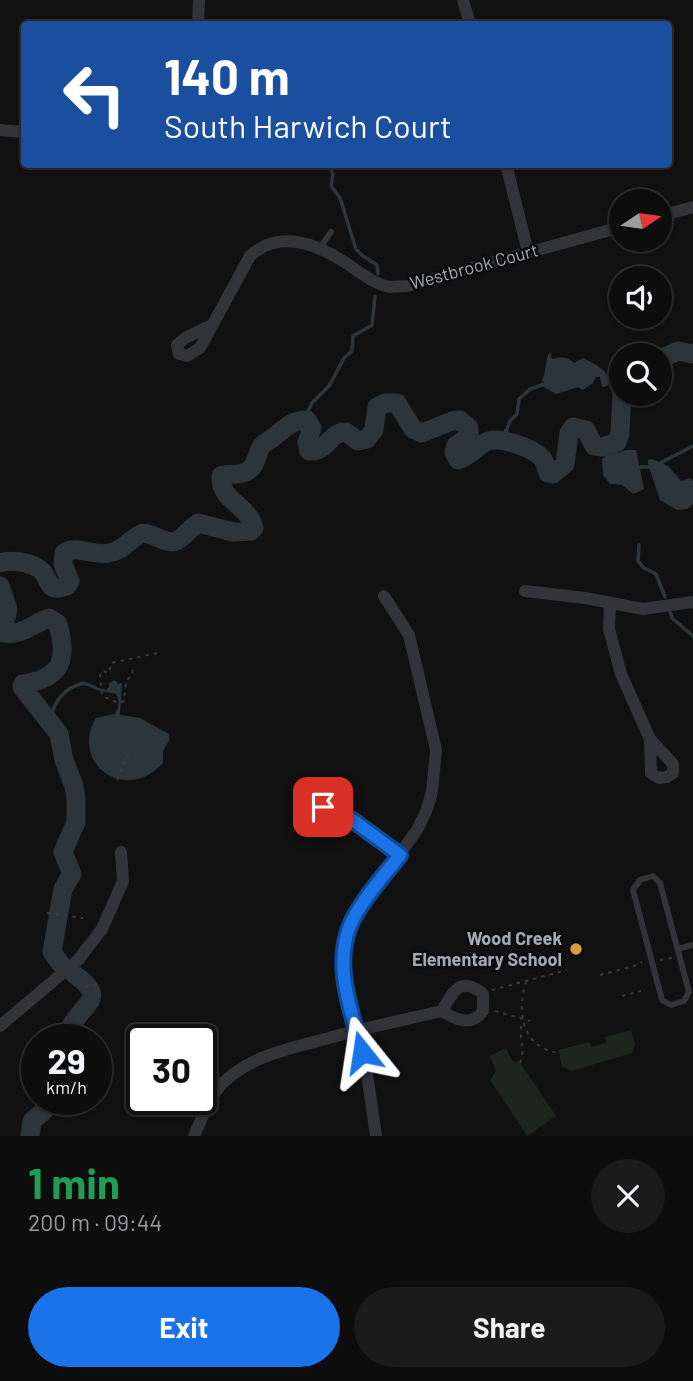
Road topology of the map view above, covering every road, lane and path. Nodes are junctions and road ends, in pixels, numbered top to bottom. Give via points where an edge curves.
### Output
1 (199, 0) edge
2 (463, 0) edge
3 (198, 21) edge
4 (469, 21) edge
5 (0, 130) edge
6 (21, 132) edge
7 (507, 168) edge
8 (693, 207) edge
9 (672, 213) edge
10 (609, 230) edge
11 (331, 232) dead end
12 (319, 249) junction
13 (528, 252) junction
14 (212, 325) dead end
15 (504, 430) dead end
16 (510, 432) dead end
17 (525, 592) dead end
18 (384, 596) dead end
19 (693, 602) edge
20 (610, 603) junction
21 (162, 652) dead end
22 (132, 670) dead end
23 (650, 739) dead end
24 (129, 752) dead end
25 (117, 780) dead end
26 (323, 807) dead end
27 (121, 852) dead end
28 (400, 855) junction
29 (49, 913) dead end
30 (83, 918) dead end
31 (693, 945) edge
32 (679, 953) junction
33 (652, 962) junction
34 (567, 970) dead end
35 (600, 975) dead end
36 (526, 981) junction
37 (101, 983) dead end
38 (85, 987) dead end
39 (487, 991) dead end
40 (640, 991) dead end
41 (622, 996) dead end
42 (491, 1010) dead end
43 (442, 1011) dead end
44 (523, 1020) junction
45 (530, 1021) dead end
46 (0, 1026) edge
47 (356, 1030) junction
48 (559, 1053) dead end
49 (520, 1063) dead end
50 (194, 1136) edge
51 (376, 1136) edge

1 - 3 street
2 - 4 street
5 - 6 street
7 - 13 street
8 - 9 street
10 - 13 street, Westbrook Court
11 - 12 lane
12 - 13 street, Westbrook Court via 391,287
12 - 14 street, Westbrook Court via 294,240 261,246 250,256
15 - 16 path
17 - 20 street
18 - 28 street via 409,635 436,750 427,809
19 - 20 street via 643,609
20 - 23 street via 612,646
21 - 22 path via 111,663 109,673 100,674 101,693 119,703 126,698 126,681
24 - 25 path
26 - 28 street via 347,816
27 - 46 street via 123,881 102,929 78,960
28 - 47 street via 352,920 346,938 342,959
29 - 30 path
31 - 32 lane
32 - 33 path
32 - 33 lane via 689,992 684,1002 671,1005 662,1000
32 - 33 lane via 660,883 653,876 640,880 633,890
33 - 35 path
34 - 36 path
36 - 39 path
36 - 44 path
37 - 38 path
40 - 41 path
42 - 44 path
43 - 47 street
44 - 45 path
44 - 48 path via 533,1042
44 - 49 path
47 - 50 street via 249,1063 215,1092
47 - 51 street

